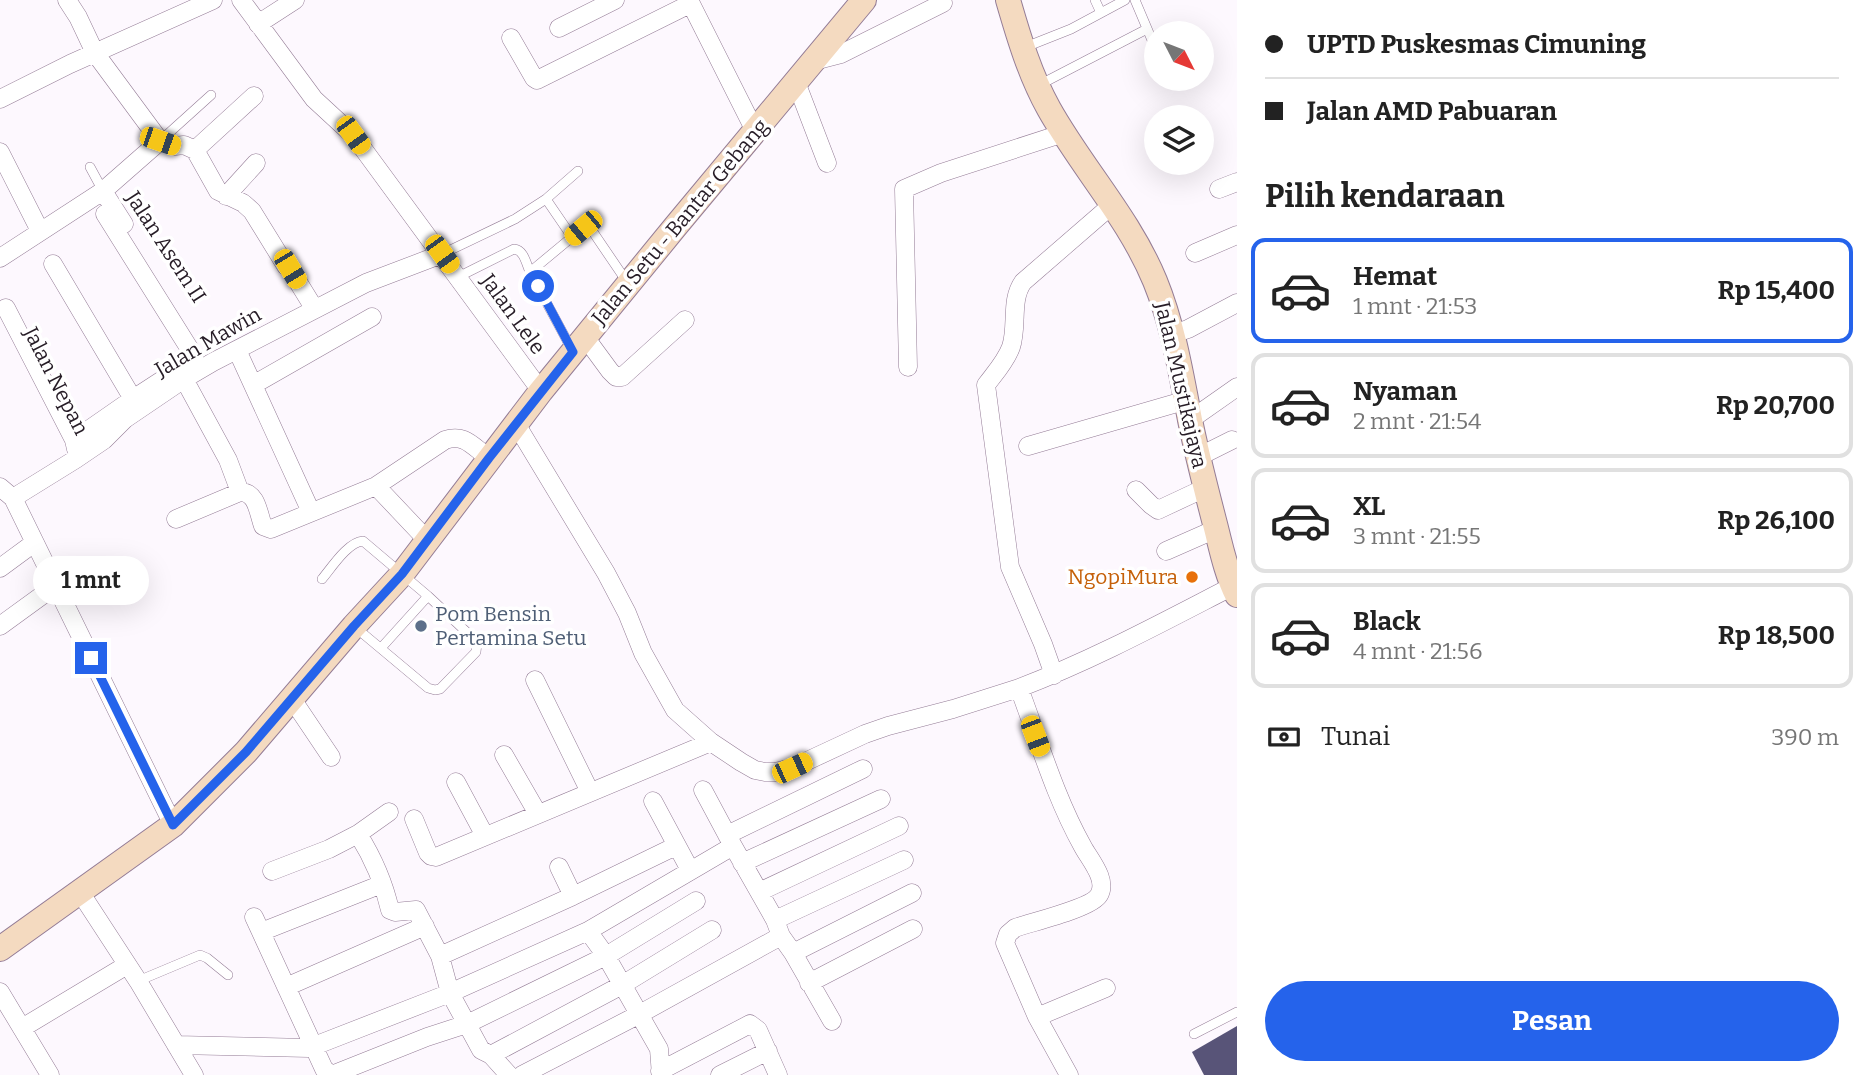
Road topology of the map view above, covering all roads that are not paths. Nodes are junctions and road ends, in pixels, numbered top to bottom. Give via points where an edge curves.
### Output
1 (67, 0) edge
2 (213, 0) edge
3 (241, 0) edge
4 (295, 0) edge
5 (615, 0) edge
6 (864, 0) edge
7 (1008, 0) edge
8 (1095, 0) edge
9 (1125, 0) edge
10 (1135, 0) edge
11 (690, 2) edge
12 (943, 3) dead end
13 (1101, 13) junction
14 (1144, 22) edge
15 (258, 24) junction
16 (559, 28) dead end
17 (1144, 31) edge
18 (511, 38) dead end
19 (1022, 49) junction
20 (95, 53) junction
21 (814, 61) junction
22 (796, 82) junction
23 (1037, 86) junction
24 (211, 95) dead end
25 (254, 96) dead end
26 (0, 99) edge
27 (755, 131) junction
28 (1063, 133) junction
29 (160, 141) junction
30 (195, 149) junction
31 (0, 152) edge
32 (256, 163) dead end
33 (827, 163) dead end
34 (89, 167) dead end
35 (578, 171) dead end
36 (1237, 182) edge
37 (1219, 188) dead end
38 (103, 191) junction
39 (226, 196) junction
40 (546, 199) junction
41 (1113, 204) junction
42 (105, 214) dead end
43 (40, 232) junction
44 (1237, 235) edge
45 (572, 237) junction
46 (1195, 253) dead end
47 (442, 254) junction
48 (0, 258) edge
49 (53, 264) dead end
50 (530, 272) junction
51 (458, 277) junction
52 (628, 283) junction
53 (1237, 303) edge
54 (314, 308) junction
55 (3, 315) edge
56 (372, 317) dead end
57 (685, 320) dead end
58 (1173, 334) junction
59 (579, 345) junction
60 (237, 350) junction
61 (212, 362) junction
62 (908, 367) dead end
63 (184, 379) junction
64 (253, 386) junction
65 (1237, 387) edge
66 (541, 391) junction
67 (133, 398) junction
68 (1188, 410) junction
69 (516, 424) junction
70 (74, 440) junction
71 (1232, 440) dead end
72 (1028, 446) dead end
73 (1198, 457) junction
74 (489, 458) junction
75 (74, 461) junction
76 (376, 486) junction
77 (1205, 488) junction
78 (1136, 490) dead end
79 (240, 492) junction
80 (6, 493) edge
81 (311, 512) junction
82 (176, 519) dead end
83 (1216, 530) junction
84 (428, 541) junction
85 (34, 543) junction
86 (1166, 551) dead end
87 (0, 568) edge
88 (402, 574) junction
89 (322, 579) dead end
90 (1234, 581) edge
91 (55, 586) junction
92 (428, 596) junction
93 (0, 625) edge
94 (354, 626) junction
95 (380, 648) junction
96 (1054, 675) junction
97 (535, 680) dead end
98 (1019, 688) junction
99 (292, 699) junction
100 (711, 742) junction
101 (504, 755) dead end
102 (331, 757) dead end
103 (863, 769) dead end
104 (456, 782) dead end
105 (703, 790) dead end
106 (590, 792) junction
107 (881, 799) dead end
108 (653, 801) dead end
109 (389, 811) dead end
110 (538, 814) junction
111 (414, 818) dead end
112 (173, 825) junction
113 (899, 826) dead end
114 (358, 834) junction
115 (485, 836) junction
116 (730, 841) junction
117 (676, 846) junction
118 (904, 860) dead end
119 (743, 863) junction
120 (559, 867) dead end
121 (690, 870) junction
122 (272, 871) dead end
123 (382, 884) junction
124 (80, 892) junction
125 (759, 892) junction
126 (912, 893) dead end
127 (573, 896) junction
128 (696, 901) dead end
129 (425, 926) junction
130 (778, 928) junction
131 (913, 929) dead end
132 (712, 930) dead end
133 (588, 931) junction
134 (0, 949) edge
135 (793, 953) junction
136 (440, 956) junction
137 (606, 956) junction
138 (127, 965) junction
139 (228, 975) dead end
140 (138, 981) junction
141 (809, 983) junction
142 (622, 985) junction
143 (286, 988) junction
144 (1106, 988) dead end
145 (0, 992) edge
146 (450, 993) junction
147 (1237, 1012) edge
148 (638, 1015) junction
149 (1037, 1017) junction
150 (832, 1021) dead end
151 (467, 1024) junction
152 (22, 1028) junction
153 (1194, 1034) dead end
154 (176, 1045) junction
155 (313, 1046) junction
156 (768, 1051) junction
157 (491, 1055) junction
158 (661, 1073) edge
159 (50, 1075) edge
160 (194, 1075) edge
161 (509, 1075) edge
162 (522, 1075) edge
163 (720, 1075) edge
164 (778, 1075) edge
165 (1069, 1075) edge

1 - 20 street
2 - 20 street
3 - 15 street, Jalan Lele
4 - 15 street
5 - 16 street
6 - 21 main road, Jalan Setu - Bantar Gebang
7 - 19 main road, Jalan Mustikajaya
8 - 13 lane
9 - 13 lane
10 - 14 lane
11 - 18 street via 537,80
11 - 27 street
12 - 21 street via 842,54
13 - 19 lane
15 - 47 street, Jalan Lele via 314,99 353,135
17 - 23 lane
19 - 23 main road, Jalan Mustikajaya
20 - 26 street
20 - 29 street
21 - 22 main road, Jalan Setu - Bantar Gebang
22 - 27 main road, Jalan Setu - Bantar Gebang
22 - 33 street
23 - 28 main road, Jalan Mustikajaya
24 - 29 lane
25 - 30 street
27 - 52 main road, Jalan Setu - Bantar Gebang
28 - 41 main road, Jalan Mustikajaya
28 - 62 street via 904,189
29 - 30 street
29 - 38 street
30 - 39 street via 218,191
31 - 43 street
32 - 39 street
34 - 38 lane
35 - 40 lane
36 - 37 street
38 - 43 street
38 - 61 street, Jalan Asem II
39 - 54 street via 252,212
40 - 45 lane
40 - 47 lane
41 - 58 main road, Jalan Mustikajaya via 1156,282
41 - 96 street via 1019,286 1011,346 986,385 1010,567
42 - 67 street via 194,356
43 - 48 street
44 - 46 street
45 - 50 lane
45 - 52 lane via 583,228 591,229
47 - 51 street, Jalan Lele
47 - 54 street, Jalan Mawin
49 - 67 street
50 - 51 lane via 522,254 513,249
50 - 59 lane
51 - 66 street, Jalan Lele
52 - 59 main road, Jalan Setu - Bantar Gebang
53 - 58 street
54 - 60 street, Jalan Mawin
55 - 70 street
55 - 75 street, Jalan Nepan
56 - 64 street
57 - 59 street via 622,377 615,377
58 - 68 main road, Jalan Mustikajaya
59 - 66 main road, Jalan Setu - Bantar Gebang
60 - 61 street, Jalan Mawin
60 - 64 street
61 - 63 street, Jalan Mawin
63 - 75 street, Jalan Mawin
63 - 79 street
64 - 81 street
65 - 68 street
66 - 69 main road, Jalan Setu - Bantar Gebang
67 - 70 street
68 - 72 street
68 - 73 main road, Jalan Mustikajaya
69 - 74 main road, Jalan Setu - Bantar Gebang
69 - 100 street via 606,573 675,710
70 - 75 street
71 - 73 street
73 - 77 main road, Jalan Mustikajaya
74 - 76 street via 455,437
74 - 84 main road, Jalan Setu - Bantar Gebang
75 - 80 street, Jalan Mawin
76 - 81 street
76 - 84 street
77 - 78 street via 1158,510
77 - 83 main road, Jalan Mustikajaya
79 - 81 street via 253,497 267,528
79 - 82 street
80 - 85 street
83 - 86 street
83 - 90 main road, Jalan Mustikajaya
84 - 88 main road, Jalan Setu - Bantar Gebang
85 - 87 street
85 - 91 street
88 - 89 lane via 363,541 357,541
88 - 92 lane
88 - 94 main road, Jalan Setu - Bantar Gebang
90 - 96 street
91 - 93 street
91 - 112 street
92 - 95 lane
92 - 95 lane via 473,638 476,652 435,690
94 - 95 lane
94 - 99 main road, Jalan Setu - Bantar Gebang
96 - 98 street
97 - 106 street
98 - 100 street via 864,734 775,772 755,770
98 - 149 street via 1059,798 1102,886 1088,905 1008,934 1005,943
99 - 102 street
99 - 112 main road, Jalan Setu - Bantar Gebang
100 - 106 street
101 - 110 street
103 - 116 street
104 - 115 street
105 - 116 street
106 - 110 street
107 - 119 street
108 - 117 street
109 - 114 street
110 - 115 street
111 - 115 street via 431,856
112 - 124 main road, Jalan Setu - Bantar Gebang
113 - 125 street
114 - 122 street
114 - 123 street
116 - 119 street
116 - 121 street
117 - 121 street
117 - 127 street
118 - 130 street
119 - 125 street
120 - 127 street
121 - 133 street
123 - 129 street via 392,912 416,910
123 - 143 street via 258,925
124 - 134 main road, Jalan Setu - Bantar Gebang
124 - 138 street
125 - 130 street
126 - 135 street
127 - 136 street
128 - 137 street
129 - 136 street
129 - 143 street
130 - 135 street
130 - 148 street
131 - 141 street
132 - 142 street
133 - 137 street
133 - 146 street
135 - 141 street
136 - 146 street
137 - 142 street
137 - 151 street
138 - 140 street
138 - 152 street
139 - 140 lane via 200,955
140 - 154 street
141 - 150 street
142 - 148 street
142 - 157 street
143 - 155 street
144 - 149 street
145 - 152 street
146 - 151 street
146 - 155 street
147 - 153 lane
148 - 158 street via 659,1049
148 - 162 street
149 - 165 street
151 - 155 street via 334,1074 324,1069
151 - 157 street via 481,1050
152 - 159 street
154 - 155 street
154 - 160 street
156 - 158 street via 750,1024
156 - 163 street
156 - 164 street
157 - 161 street

